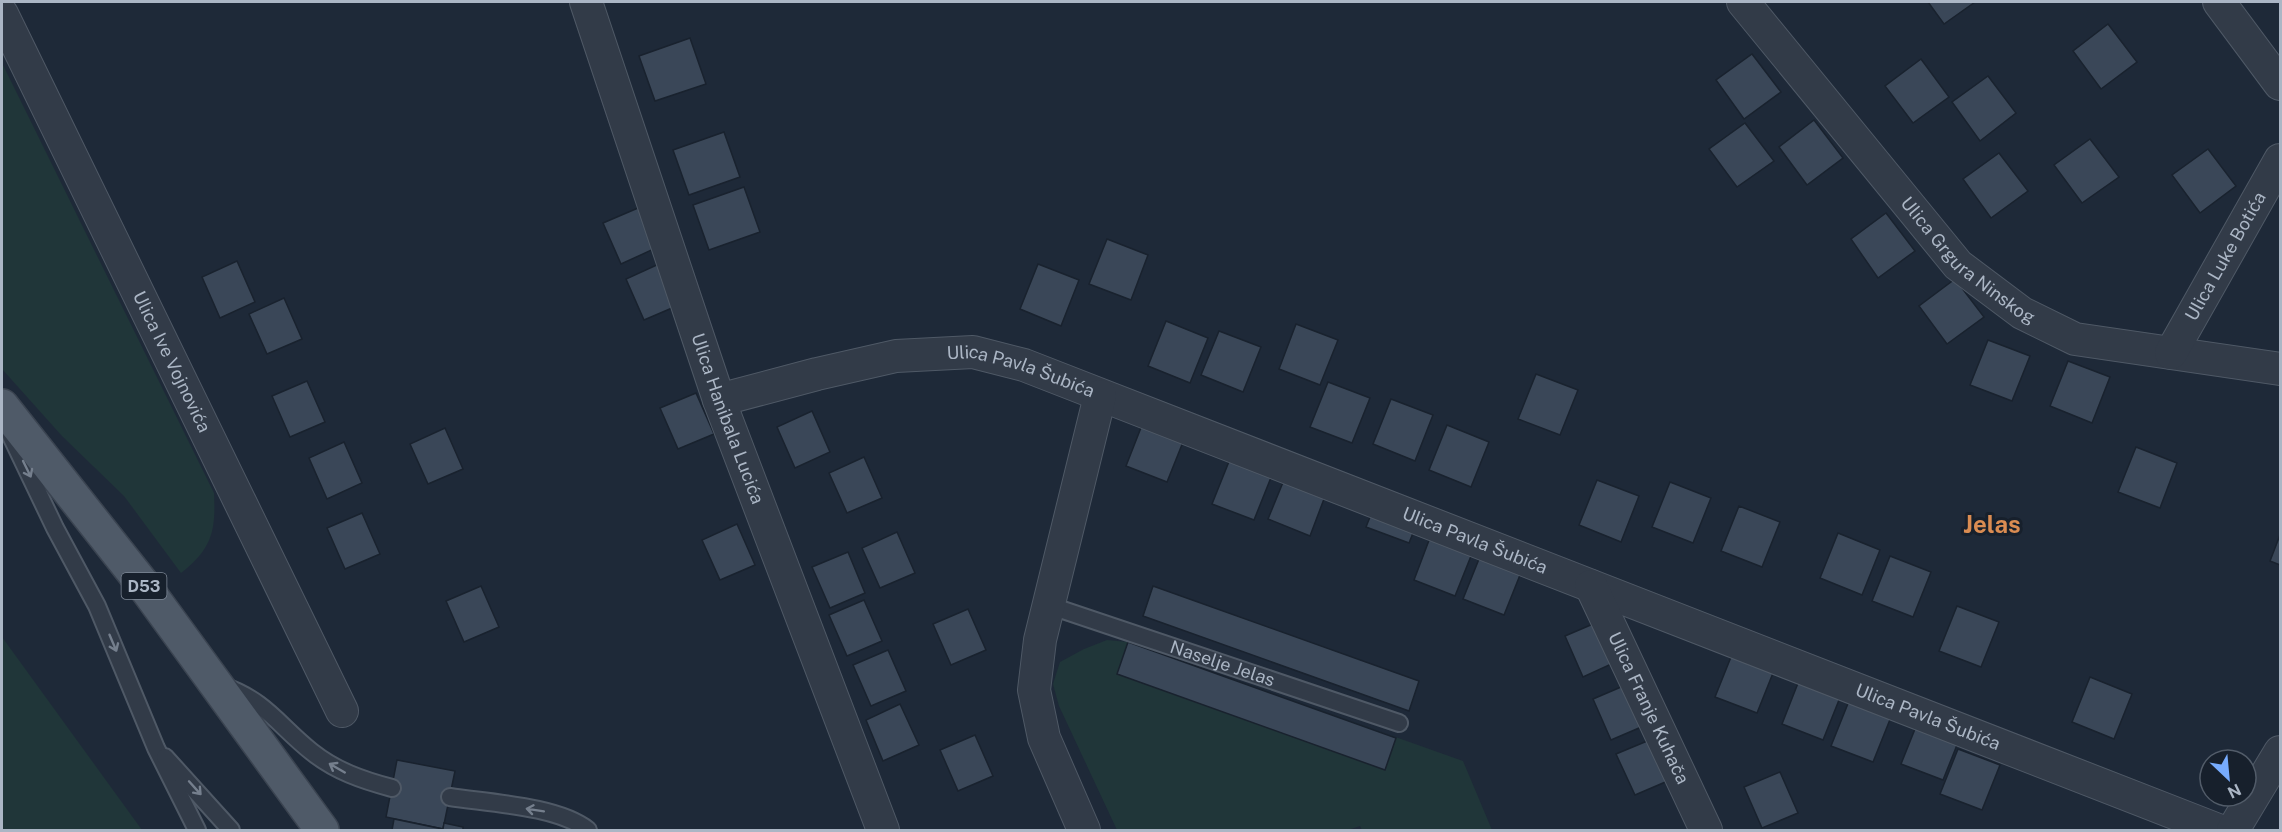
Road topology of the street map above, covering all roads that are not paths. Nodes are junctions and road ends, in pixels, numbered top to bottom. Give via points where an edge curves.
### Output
1 (586, 2) edge
2 (1743, 2) edge
3 (2219, 2) edge
4 (2, 14) edge
5 (2280, 84) edge
6 (2280, 160) edge
7 (2171, 353) junction
8 (2280, 369) edge
9 (1100, 396) junction
10 (719, 400) junction
11 (2, 406) edge
12 (2, 416) edge
13 (1591, 586) junction
14 (1048, 605) junction
15 (215, 684) junction
16 (342, 711) dead end
17 (1399, 723) dead end
18 (156, 748) junction
19 (2280, 752) edge
20 (392, 788) dead end
21 (450, 797) dead end
22 (197, 831) edge
23 (231, 831) edge
24 (322, 831) edge
25 (588, 831) edge
26 (883, 831) edge
27 (1084, 831) edge
28 (1706, 831) edge
29 (2218, 831) edge
30 (2234, 831) edge

1 - 10 street, Ulica Hanibala Lucića
2 - 7 street, Ulica Grgura Ninskog via 1958,265 2022,313 2075,339
3 - 5 street
4 - 16 street, Ulica Ive Vojnovića
6 - 7 street, Ulica Luke Botića
7 - 8 street, Ulica Grgura Ninskog
9 - 10 street, Ulica Pavla Šubića via 1024,365 973,352 896,356
9 - 13 street, Ulica Pavla Šubića
9 - 14 street
10 - 26 street, Ulica Hanibala Lucića
11 - 15 main road, D53 via 145,587
12 -> 18 lane via 97,606
13 - 28 street, Ulica Franje Kuhača
13 - 29 street, Ulica Pavla Šubića
14 - 17 lane, Naselje Jelas
14 - 27 street via 1034,690 1044,738
20 -> 15 lane via 339,770 312,752 267,709
15 - 24 main road, D53
18 - 22 lane
18 -> 23 lane
19 - 30 street
25 -> 21 lane via 557,814

